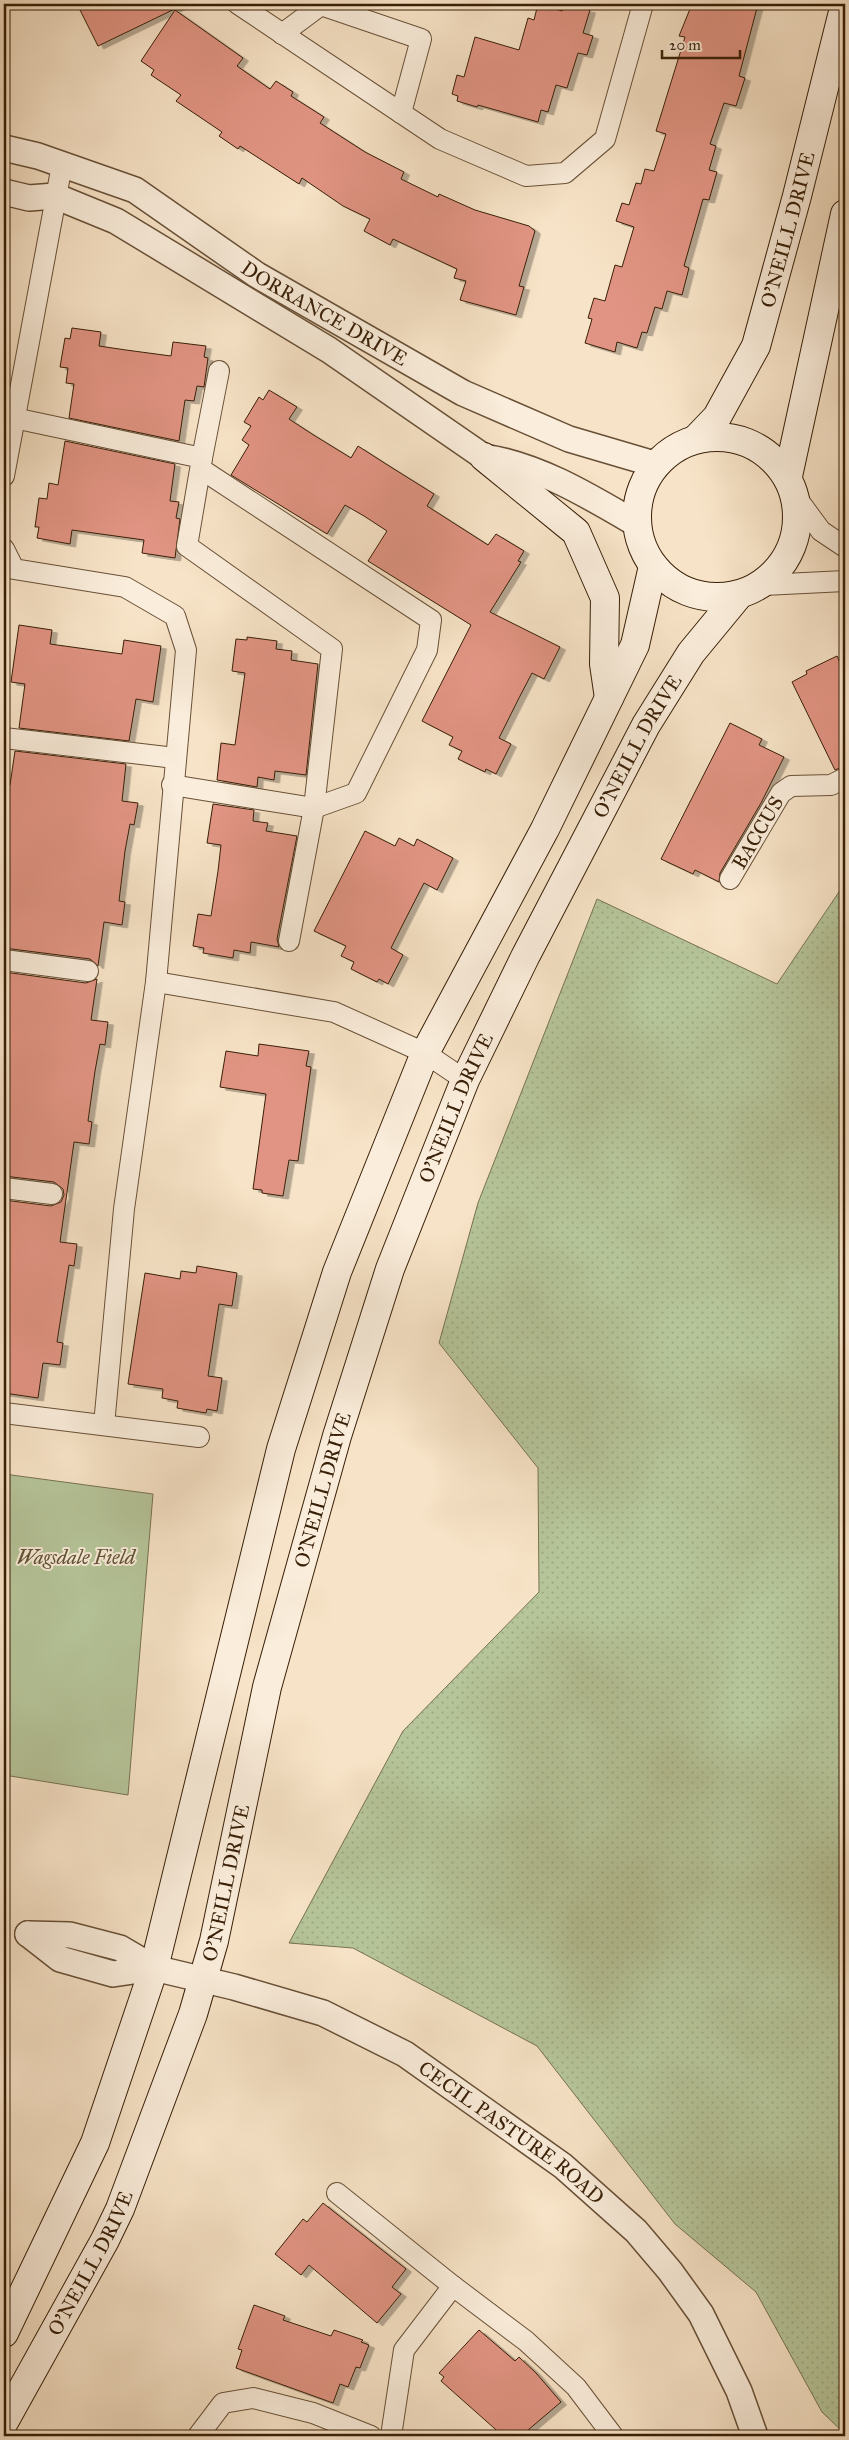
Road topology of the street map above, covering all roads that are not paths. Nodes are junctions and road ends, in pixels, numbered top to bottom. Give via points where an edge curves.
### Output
1 (238, 4) edge
2 (643, 4) edge
3 (845, 4) edge
4 (282, 34) junction
5 (401, 113) junction
6 (4, 148) edge
7 (62, 165) junction
8 (4, 192) edge
9 (55, 196) junction
10 (845, 214) edge
11 (219, 372) dead end
12 (14, 418) junction
13 (696, 439) junction
14 (484, 457) junction
15 (202, 463) junction
16 (654, 464) junction
17 (4, 476) edge
18 (792, 486) junction
19 (635, 523) junction
20 (845, 547) edge
21 (4, 549) edge
22 (653, 566) junction
23 (845, 581) edge
24 (764, 585) junction
25 (738, 596) junction
26 (609, 698) junction
27 (4, 738) edge
28 (175, 758) junction
29 (845, 778) edge
30 (172, 785) junction
31 (314, 808) junction
32 (730, 879) dead end
33 (289, 941) dead end
34 (4, 960) edge
35 (88, 971) dead end
36 (156, 982) junction
37 (425, 1053) junction
38 (465, 1080) junction
39 (4, 1188) edge
40 (52, 1194) dead end
41 (4, 1413) edge
42 (104, 1425) junction
43 (200, 1437) dead end
44 (154, 1968) junction
45 (202, 1979) junction
46 (337, 2193) dead end
47 (453, 2286) junction
48 (4, 2333) edge
49 (4, 2422) edge
50 (198, 2436) edge
51 (371, 2436) edge
52 (390, 2436) edge
53 (613, 2436) edge
54 (755, 2436) edge

1 - 4 street
2 - 5 street via 605,139 565,173 526,176 440,139
3 - 13 main road, O'NEILL DRIVE via 756,346 717,417
4 - 5 street
4 - 5 street via 322,5 420,39
6 - 7 street, DORRANCE DRIVE
7 - 9 street
7 - 16 street, DORRANCE DRIVE via 135,190 257,274 463,393 569,439
8 - 9 street, DORRANCE DRIVE via 29,198
9 - 12 street
9 - 14 street, DORRANCE DRIVE via 116,221 329,350
10 - 18 main road, O'NEILL DRIVE
11 - 15 street
12 - 15 street
12 - 17 street
13 - 16 main road, O'NEILL DRIVE via 673,448
13 - 18 main road, O'NEILL DRIVE via 721,438 744,444 768,456
14 - 19 street, DORRANCE DRIVE via 506,460 554,480
14 - 26 main road via 576,532 605,598 604,664
15 - 31 street via 186,546 332,649
15 - 31 street via 431,620 427,650 356,793
16 - 19 main road, O'NEILL DRIVE via 634,510
18 - 20 street via 822,531
18 - 24 main road, O'NEILL DRIVE via 798,522 795,544 782,568
19 - 22 main road, O'NEILL DRIVE via 637,536
21 - 28 street via 14,569 125,587 176,616 186,650
22 - 25 main road, O'NEILL DRIVE via 665,578 688,591
22 - 26 main road via 635,645
23 - 24 street
24 - 25 main road, O'NEILL DRIVE
25 - 38 main road, O'NEILL DRIVE via 691,652 646,725
26 - 37 main road via 545,829
27 - 28 street
28 - 30 street
29 - 32 street, BACCUS via 832,785 791,786 781,793
30 - 31 street
30 - 36 street
31 - 33 street
34 - 35 street
36 - 37 street via 334,1012
36 - 42 street via 124,1209
37 - 38 street
37 - 44 main road via 337,1272 281,1449
38 - 45 main road, O'NEILL DRIVE via 390,1269 337,1436 267,1687 214,1941
39 - 40 street
41 - 42 street
42 - 43 street
44 - 45 street, CECIL PASTURE ROAD
44 - 48 main road via 96,2143
45 - 49 main road, O'NEILL DRIVE via 193,2014 120,2209
45 - 54 street, CECIL PASTURE ROAD via 323,2013 405,2054 563,2166 636,2230 701,2314 739,2390
46 - 47 street
47 - 52 street via 404,2350
47 - 53 street via 526,2341 576,2387
50 - 51 street via 223,2403 253,2398 312,2412

